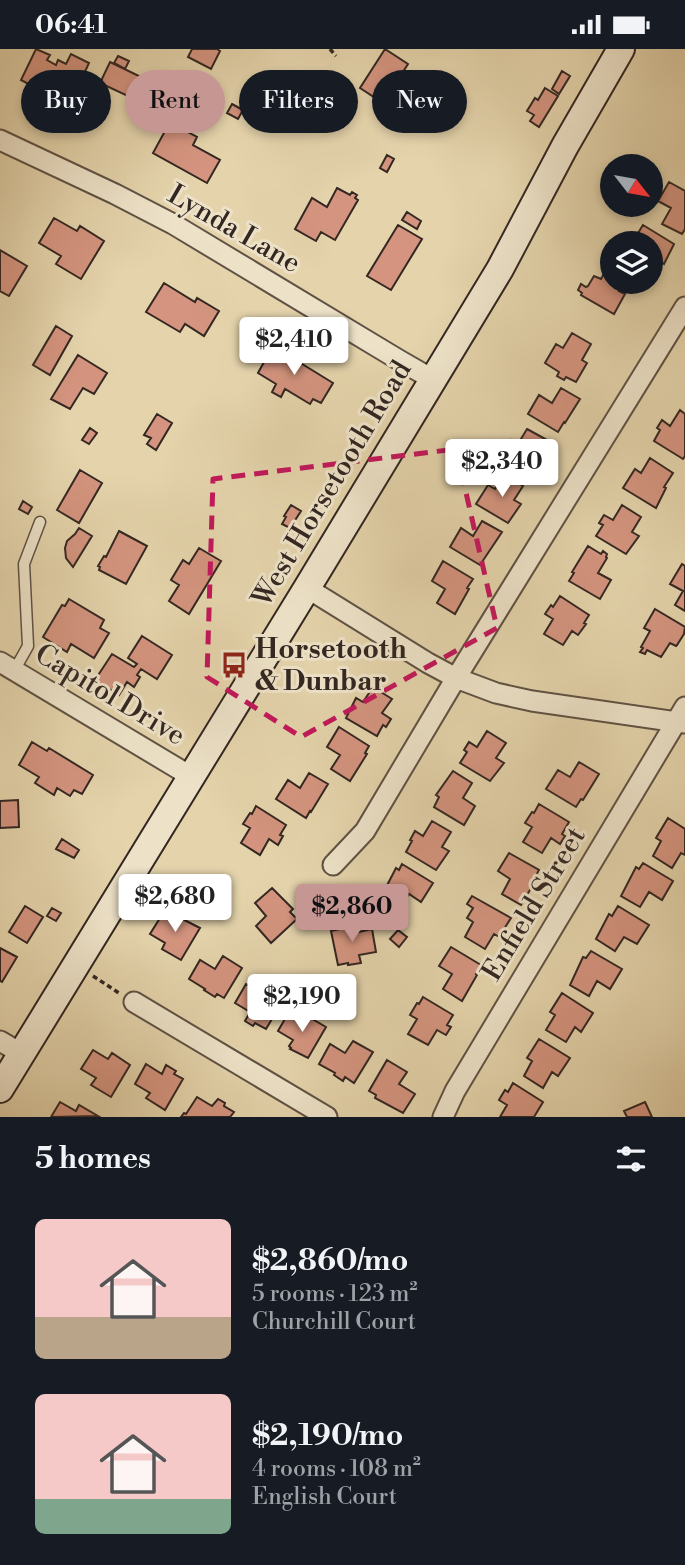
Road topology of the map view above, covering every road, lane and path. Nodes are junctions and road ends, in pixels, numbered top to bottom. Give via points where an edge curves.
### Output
1 (330, 49) edge
2 (621, 49) edge
3 (335, 56) dead end
4 (0, 139) edge
5 (685, 307) edge
6 (432, 379) junction
7 (40, 522) dead end
8 (307, 588) junction
9 (7, 666) edge
10 (456, 678) junction
11 (682, 717) edge
12 (192, 776) junction
13 (333, 865) dead end
14 (76, 966) junction
15 (134, 1002) joint
16 (11, 1048) edge
17 (0, 1089) edge
18 (327, 1117) edge
19 (443, 1117) edge

1 - 3 path
2 - 6 main road, West Horsetooth Road via 500,269
4 - 6 street, Lynda Lane via 173,224
5 - 10 street
6 - 8 main road, West Horsetooth Road
7 - 9 lane via 24,564 28,646
8 - 10 street
8 - 12 main road, West Horsetooth Road
9 - 12 street, Capitol Drive
10 - 11 street via 532,701
10 - 13 street via 365,831
11 - 19 street, Enfield Street
12 - 14 main road, West Horsetooth Road
14 - 15 path
14 - 16 main road, West Horsetooth Road
15 - 18 street
16 - 17 main road, West Horsetooth Road

